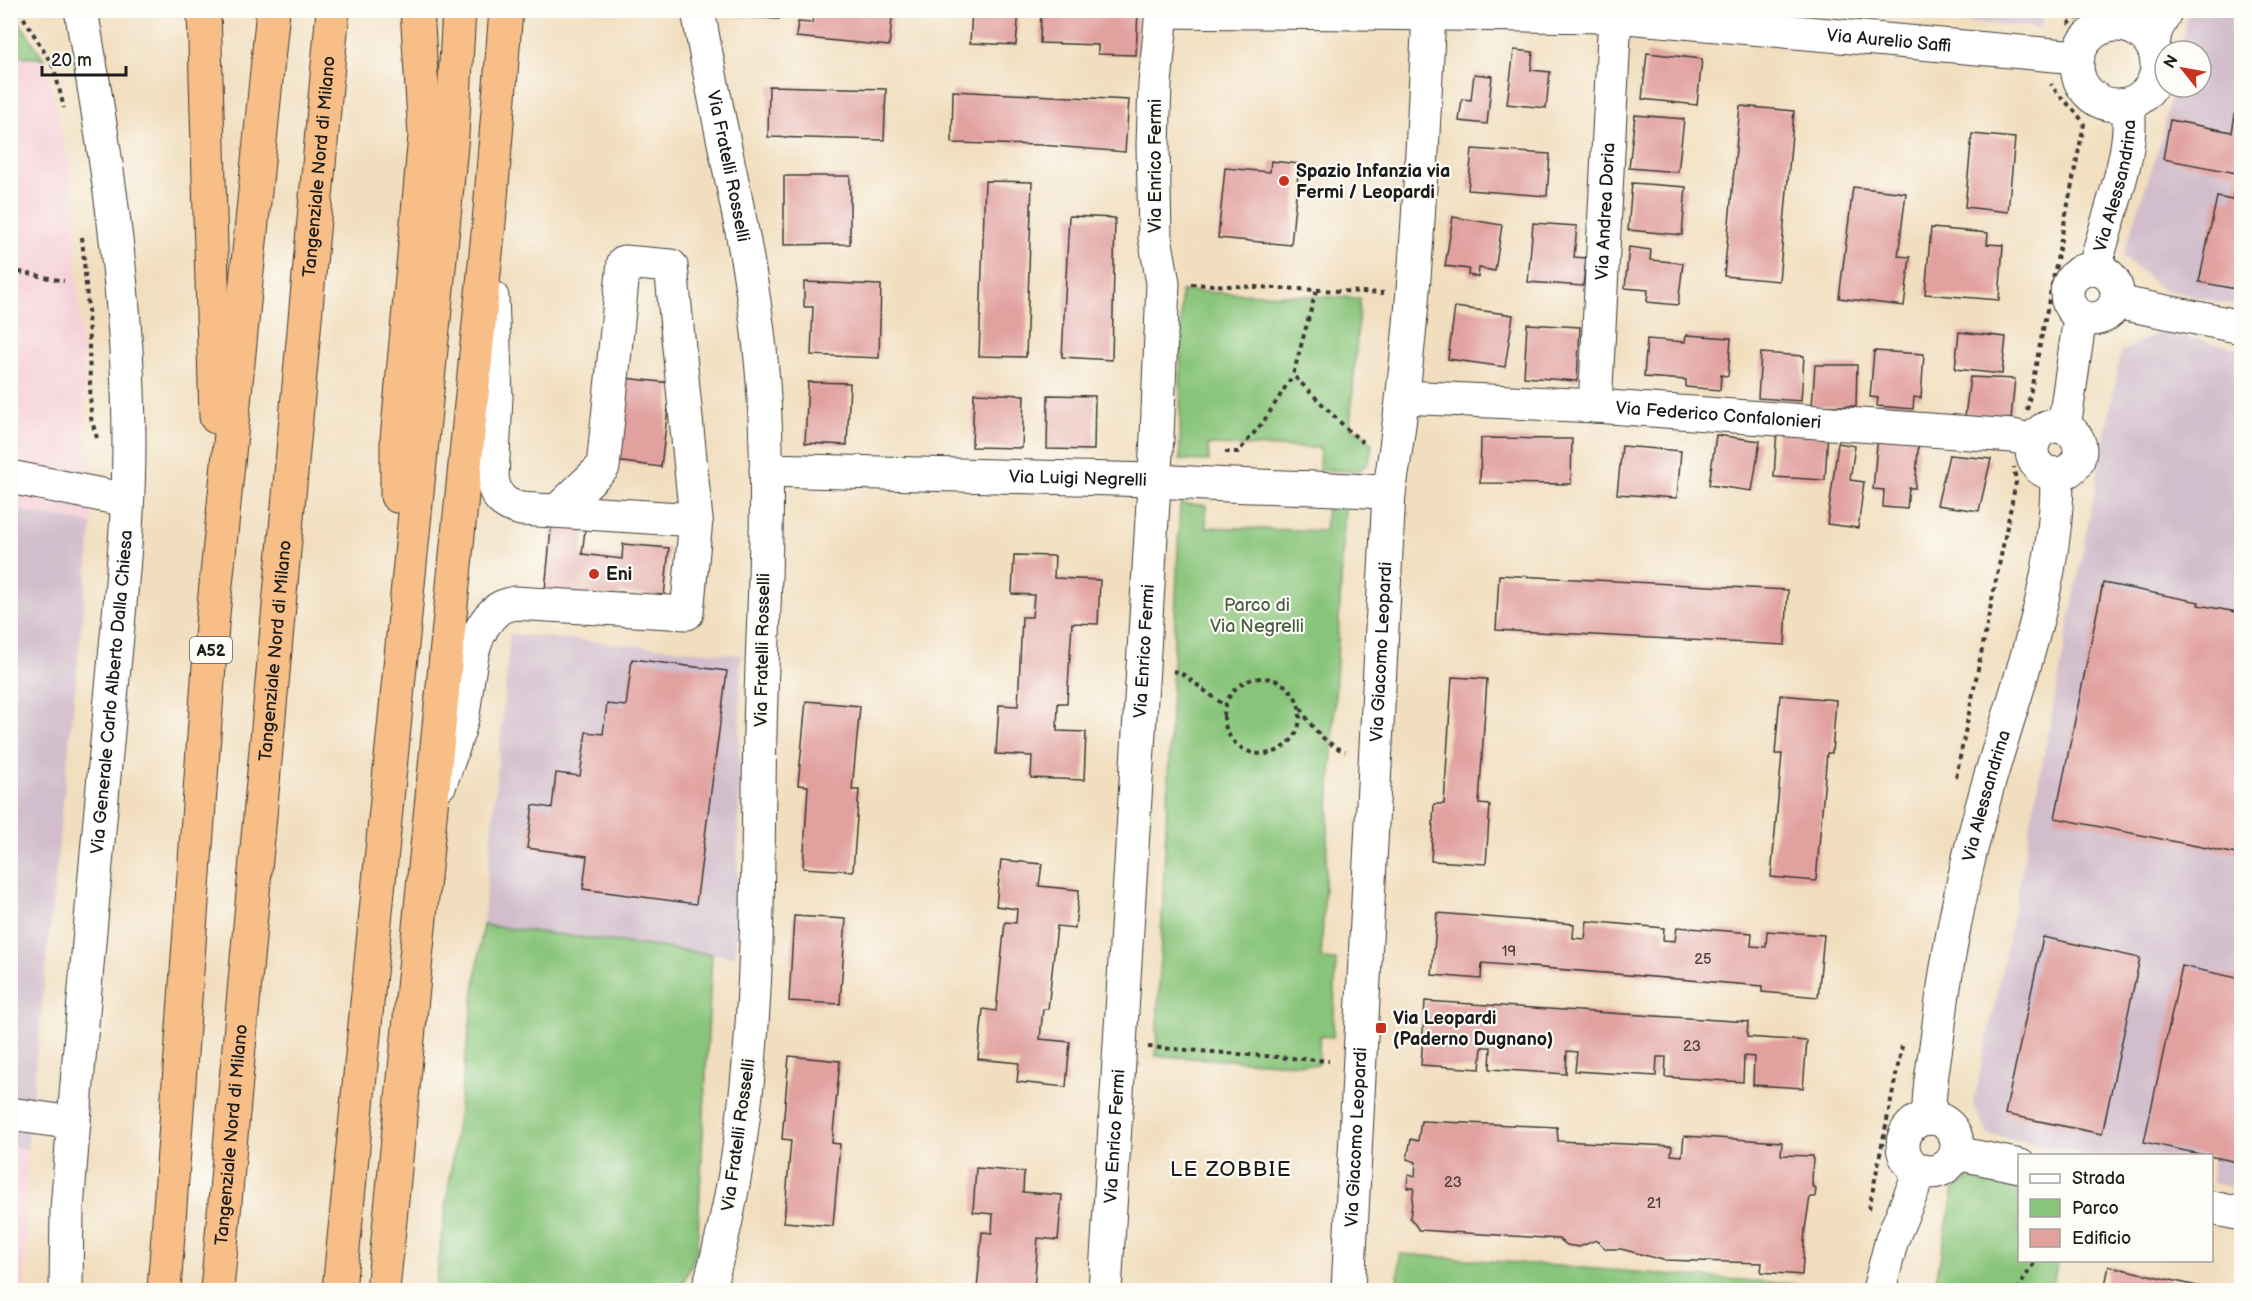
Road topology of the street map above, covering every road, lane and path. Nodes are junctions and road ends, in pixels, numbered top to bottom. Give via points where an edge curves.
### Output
1 (19, 10) edge
2 (63, 10) edge
3 (81, 10) edge
4 (204, 10) edge
5 (273, 10) edge
6 (417, 10) edge
7 (459, 10) edge
8 (506, 10) edge
9 (698, 10) edge
10 (2166, 10) edge
11 (1162, 11) edge
12 (1429, 14) junction
13 (332, 15) edge
14 (2112, 15) edge
15 (1615, 16) junction
16 (2154, 39) edge
17 (2153, 46) edge
18 (2063, 56) junction
19 (2153, 83) edge
20 (96, 93) junction
21 (2127, 104) junction
22 (64, 109) dead end
23 (489, 223) junction
24 (82, 229) dead end
25 (2095, 269) junction
26 (10, 270) edge
27 (64, 281) dead end
28 (1164, 282) junction
29 (1316, 291) junction
30 (1413, 294) junction
31 (2116, 302) junction
32 (2080, 317) junction
33 (2241, 327) edge
34 (1293, 375) junction
35 (1404, 397) junction
36 (1595, 406) junction
37 (2064, 428) junction
38 (2024, 439) junction
39 (99, 444) dead end
40 (1396, 455) junction
41 (766, 470) junction
42 (2056, 474) junction
43 (10, 477) edge
44 (1152, 480) junction
45 (1200, 484) junction
46 (1389, 493) junction
47 (127, 500) junction
48 (557, 511) junction
49 (696, 520) junction
50 (212, 626) junction
51 (1143, 665) junction
52 (397, 691) junction
53 (1297, 699) junction
54 (1224, 705) junction
55 (1376, 759) junction
56 (1955, 782) dead end
57 (428, 823) junction
58 (1904, 1037) dead end
59 (1120, 1045) junction
60 (1359, 1063) junction
61 (10, 1114) edge
62 (1929, 1118) junction
63 (74, 1123) junction
64 (1956, 1153) junction
65 (2018, 1166) edge
66 (1921, 1170) junction
67 (2213, 1208) edge
68 (1868, 1213) dead end
69 (2241, 1214) edge
70 (2035, 1262) edge
71 (66, 1290) edge
72 (165, 1290) edge
73 (217, 1290) edge
74 (339, 1290) edge
75 (383, 1290) edge
76 (708, 1290) edge
77 (1105, 1290) edge
78 (1348, 1290) edge
79 (1879, 1290) edge
80 (2017, 1290) edge

1 - 22 path via 54,69
2 - 20 street, Via Generale Carlo Alberto Dalla Chiesa
3 - 20 street, Via Generale Carlo Alberto Dalla Chiesa
4 - 50 highway via 216,410
5 - 50 highway, A52
6 - 52 highway via 425,135 397,440
7 - 52 highway via 451,147
8 - 23 highway
9 - 41 street, Via Fratelli Rosselli via 760,349
10 - 16 street
11 - 12 street, Via Aurelio Saffi
11 - 28 street, Via Enrico Fermi via 1153,145 1155,237
12 - 15 street, Via Aurelio Saffi
12 - 30 street, Via Giacomo Leopardi
13 - 73 highway, Tangenziale Nord di Milano
14 - 17 street via 2146,36
14 - 18 street
14 - 18 path via 2052,33
15 - 18 street, Via Aurelio Saffi
15 - 36 street, Via Andrea Doria
18 - 21 street via 2089,94 2100,102
18 - 38 path via 2047,77 2084,124
19 - 21 street via 2139,100
20 - 47 street, Via Generale Carlo Alberto Dalla Chiesa via 114,212 125,347
21 - 25 street, Via Alessandrina via 2130,117 2123,169
23 - 48 street via 496,397 494,489 507,505
23 - 57 highway
24 - 39 path via 91,418
25 - 31 street, Via Alessandrina via 2111,277
25 - 32 street, Via Alessandrina via 2073,276 2066,291 2069,306
26 - 27 path
28 - 29 path
28 - 44 street, Via Enrico Fermi
29 - 30 path
29 - 34 path
30 - 35 street, Via Giacomo Leopardi
31 - 32 street via 2106,316 2089,320
31 - 33 street
32 - 37 street
34 - 40 path via 1369,448
34 - 45 path via 1264,422 1238,452 1213,452
35 - 36 street, Via Federico Confalonieri
35 - 40 street, Via Giacomo Leopardi
36 - 38 street, Via Federico Confalonieri
37 - 38 street via 2050,427
37 - 42 street via 2077,438 2080,454 2072,468
38 - 42 street via 2036,464
38 - 56 path via 2010,454 2016,482
40 - 46 street, Via Giacomo Leopardi
41 - 44 street, Via Luigi Negrelli
41 - 76 street, Via Fratelli Rosselli via 751,1041 735,1179
42 - 62 street, Via Alessandrina via 2052,535 2040,610 1975,831 1950,945
43 - 47 street
44 - 45 street, Via Luigi Negrelli
44 - 51 street, Via Enrico Fermi
45 - 46 street, Via Luigi Negrelli
46 - 55 street, Via Giacomo Leopardi
47 - 63 street, Via Generale Carlo Alberto Dalla Chiesa
48 - 49 street
48 - 49 street via 603,467 624,262 671,266
49 - 57 street via 687,613 514,603 498,609 488,619 473,653 462,716
50 - 72 highway, A52
51 - 54 path via 1181,673
51 - 59 street, Via Enrico Fermi
52 - 74 highway
53 - 54 path via 1289,688 1262,677 1241,682
53 - 54 path via 1297,732 1283,748 1265,754 1246,751 1234,742 1226,731
53 - 55 path via 1310,725 1330,745 1359,758
55 - 60 street, Via Giacomo Leopardi
57 - 75 highway
58 - 68 path
59 - 60 path
59 - 77 street, Via Enrico Fermi
60 - 78 street, Via Giacomo Leopardi
61 - 63 street
62 - 64 street via 1952,1129
62 - 66 street via 1912,1125 1904,1142 1907,1159
63 - 71 street, Via Generale Carlo Alberto Dalla Chiesa
64 - 65 street
64 - 66 street via 1946,1167 1930,1172
66 - 79 street via 1892,1239
67 - 69 street
70 - 80 path

